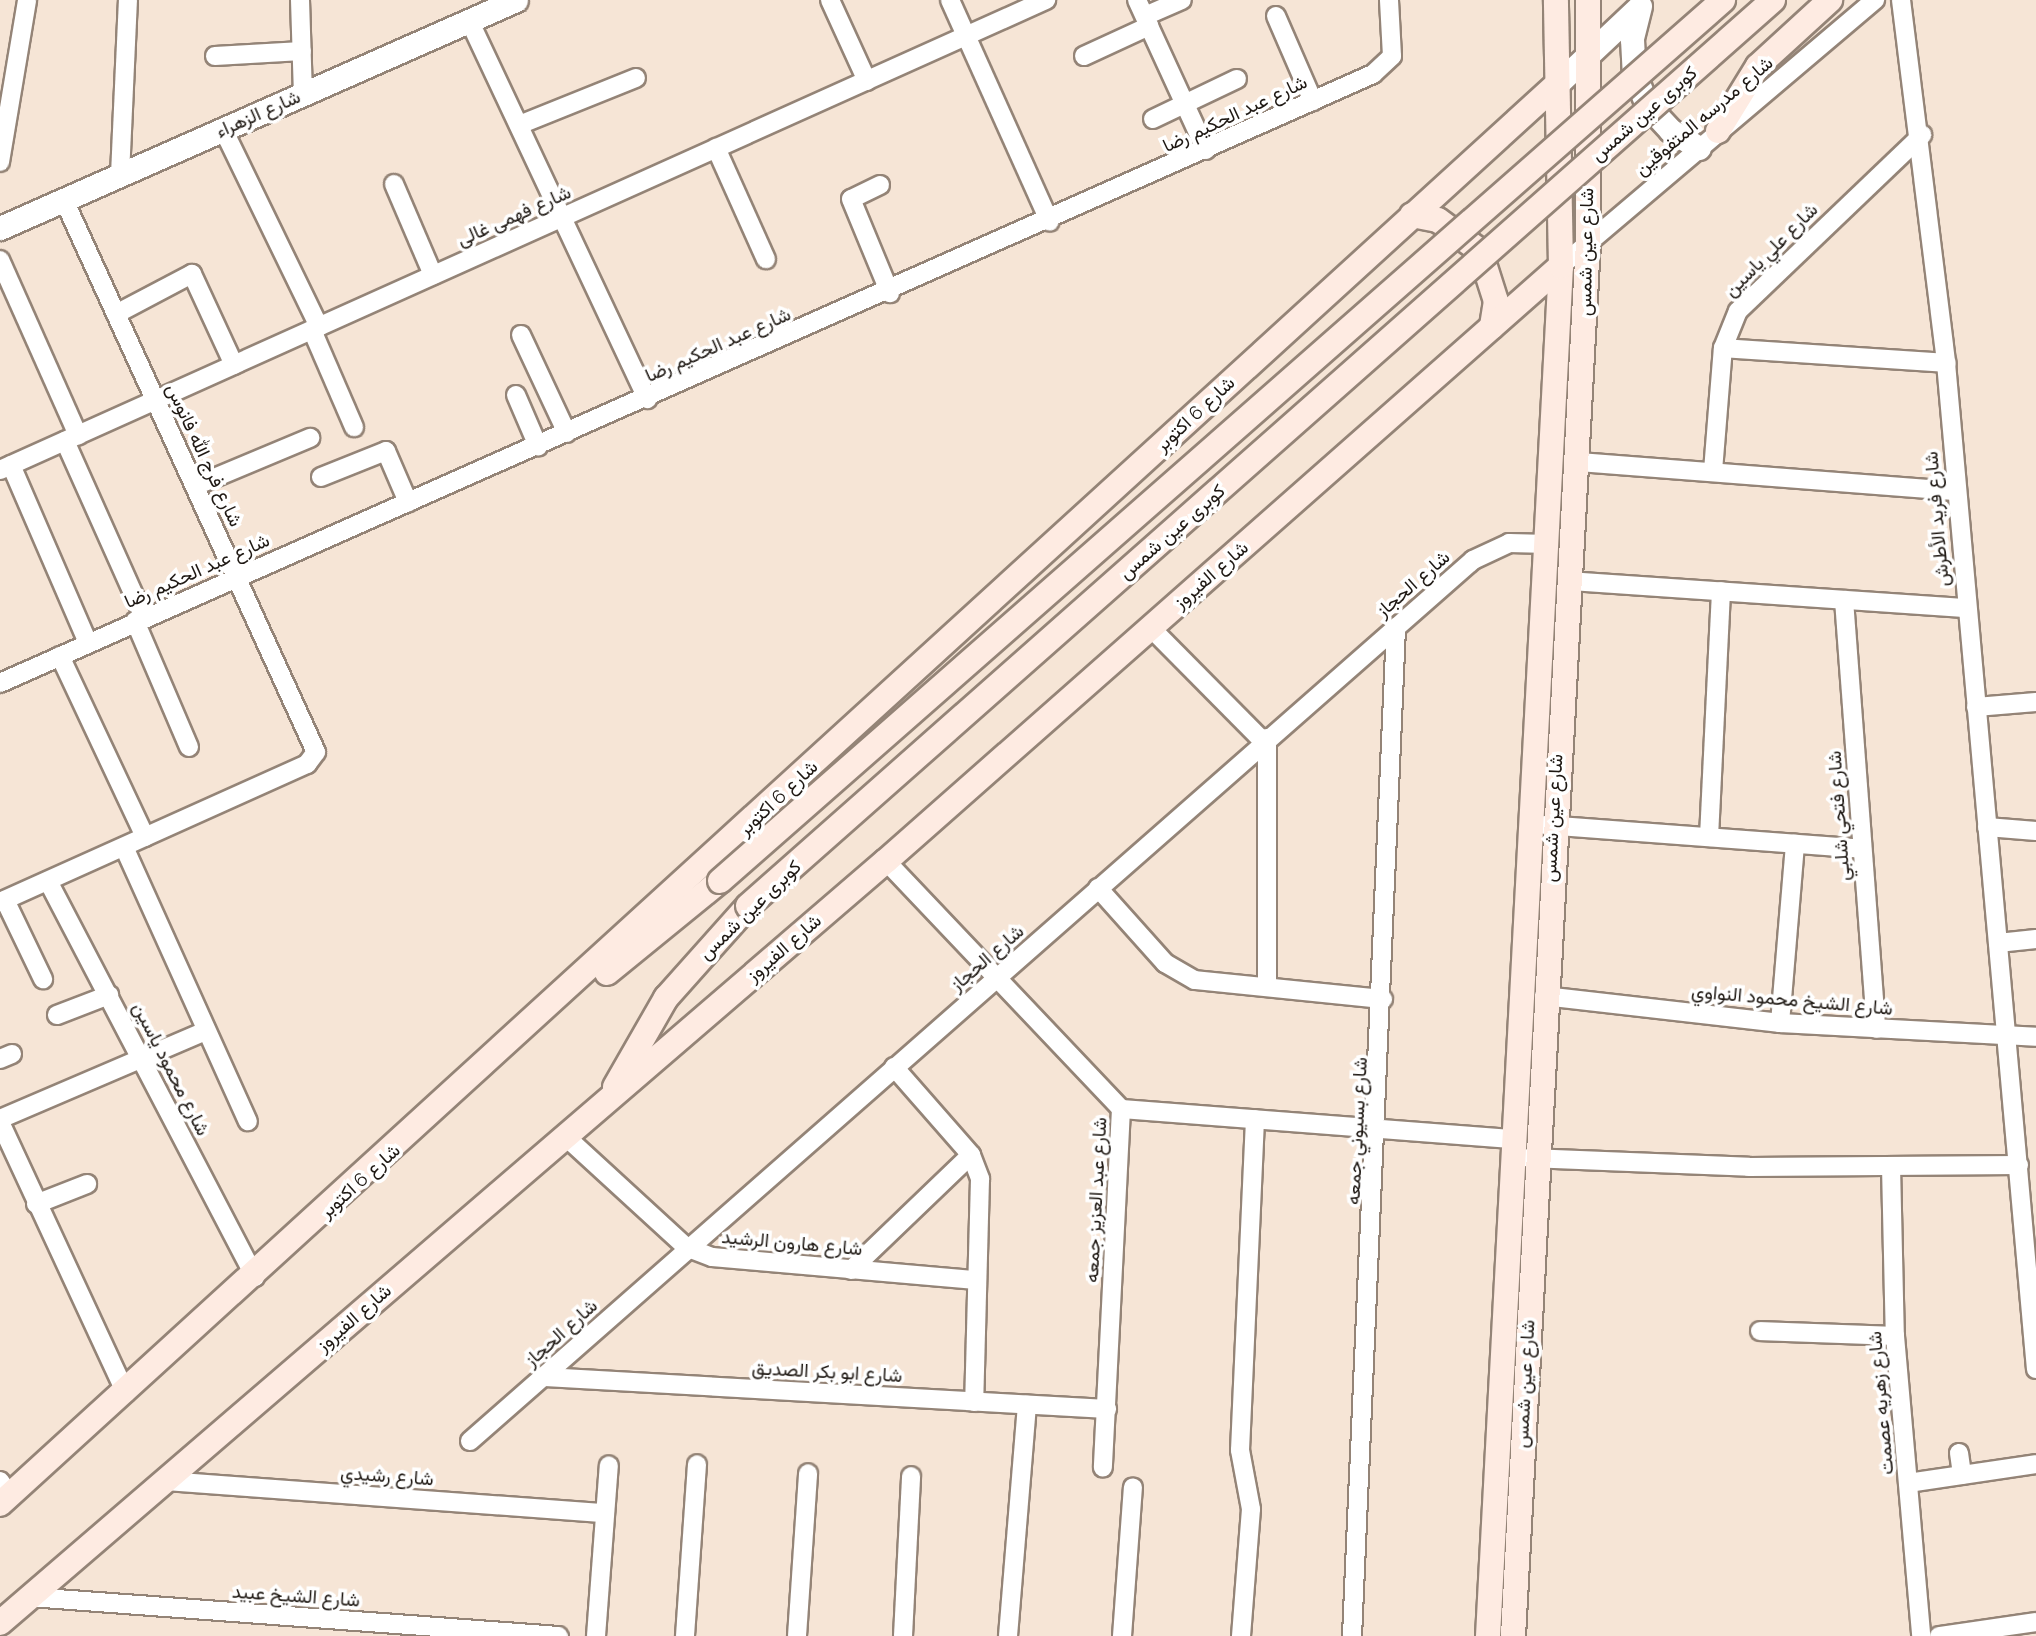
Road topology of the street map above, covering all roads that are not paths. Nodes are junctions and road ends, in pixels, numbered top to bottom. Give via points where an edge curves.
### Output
1 (27, 0) edge
2 (128, 0) edge
3 (300, 0) edge
4 (516, 0) edge
5 (830, 0) edge
6 (950, 0) edge
7 (1046, 0) edge
8 (1182, 0) edge
9 (1389, 0) edge
10 (1556, 0) edge
11 (1588, 0) edge
12 (1723, 0) edge
13 (1773, 0) edge
14 (1830, 0) edge
15 (1875, 0) edge
16 (1901, 0) edge
17 (1643, 3) edge
18 (1144, 14) edge
19 (1276, 16) dead end
20 (469, 20) junction
21 (967, 36) junction
22 (302, 51) junction
23 (215, 56) dead end
24 (1084, 56) dead end
25 (1585, 59) junction
26 (636, 78) dead end
27 (1237, 79) dead end
28 (867, 81) junction
29 (1553, 88) junction
30 (303, 94) junction
31 (1184, 102) junction
32 (1313, 102) junction
33 (1153, 118) dead end
34 (519, 125) junction
35 (223, 129) junction
36 (1718, 131) junction
37 (1922, 135) junction
38 (716, 148) junction
39 (1699, 148) junction
40 (1206, 150) junction
41 (0, 162) edge
42 (120, 175) junction
43 (394, 184) dead end
44 (880, 185) dead end
45 (64, 200) junction
46 (1412, 215) junction
47 (562, 218) junction
48 (1050, 222) junction
49 (0, 228) edge
50 (1588, 242) junction
51 (766, 259) dead end
52 (0, 260) edge
53 (1561, 266) junction
54 (433, 275) junction
55 (890, 293) junction
56 (116, 314) junction
57 (1492, 327) junction
58 (315, 328) junction
59 (521, 335) dead end
60 (1723, 348) junction
61 (1946, 363) junction
62 (234, 365) junction
63 (516, 395) dead end
64 (647, 399) junction
65 (156, 400) junction
66 (354, 427) dead end
67 (567, 433) junction
68 (71, 438) junction
69 (310, 438) dead end
70 (538, 446) junction
71 (1578, 462) junction
72 (4, 466) edge
73 (1713, 471) junction
74 (321, 477) dead end
75 (195, 486) junction
76 (1955, 491) junction
77 (408, 502) junction
78 (1549, 544) junction
79 (236, 576) junction
80 (1569, 581) junction
81 (1721, 591) junction
82 (1844, 600) junction
83 (1966, 608) junction
84 (140, 620) junction
85 (1396, 627) junction
86 (1151, 628) junction
87 (88, 643) junction
88 (60, 656) junction
89 (0, 683) edge
90 (2036, 702) edge
91 (1976, 707) junction
92 (1265, 740) junction
93 (190, 747) dead end
94 (1541, 825) junction
95 (1987, 827) junction
96 (2036, 831) edge
97 (145, 837) junction
98 (1709, 837) junction
99 (1795, 844) junction
100 (124, 846) junction
101 (1862, 849) junction
102 (886, 860) junction
103 (48, 881) junction
104 (1098, 888) junction
105 (2, 901) edge
106 (2036, 939) edge
107 (1998, 943) junction
108 (998, 976) junction
109 (43, 979) dead end
110 (1267, 987) junction
111 (109, 995) junction
112 (1544, 996) junction
113 (1383, 999) junction
114 (57, 1015) dead end
115 (542, 1015) junction
116 (1780, 1023) junction
117 (1876, 1029) junction
118 (205, 1031) junction
119 (2006, 1035) junction
120 (2036, 1037) edge
121 (142, 1057) junction
122 (894, 1067) junction
123 (610, 1097) junction
124 (1121, 1109) junction
125 (1255, 1119) junction
126 (0, 1121) edge
127 (248, 1121) dead end
128 (1378, 1128) junction
129 (565, 1136) junction
130 (1520, 1151) junction
131 (971, 1155) junction
132 (2019, 1165) junction
133 (1891, 1166) junction
134 (87, 1184) dead end
135 (36, 1204) junction
136 (686, 1247) junction
137 (851, 1270) junction
138 (255, 1278) junction
139 (976, 1280) junction
140 (1760, 1331) dead end
141 (1895, 1336) junction
142 (2036, 1369) edge
143 (545, 1377) junction
144 (126, 1394) junction
145 (974, 1402) junction
146 (1027, 1405) junction
147 (1107, 1409) junction
148 (470, 1441) dead end
149 (1959, 1453) dead end
150 (697, 1464) dead end
151 (2036, 1464) edge
152 (609, 1465) dead end
153 (1103, 1468) dead end
154 (808, 1473) dead end
155 (1962, 1475) junction
156 (911, 1476) dead end
157 (166, 1482) junction
158 (1908, 1483) junction
159 (1133, 1487) dead end
160 (3, 1494) edge
161 (605, 1513) junction
162 (30, 1597) junction
163 (2036, 1622) edge
164 (0, 1623) edge
165 (2017, 1630) edge
166 (559, 1636) edge
167 (596, 1636) edge
168 (685, 1636) edge
169 (797, 1636) edge
170 (903, 1636) edge
171 (1008, 1636) edge
172 (1122, 1636) edge
173 (1241, 1636) edge
174 (1352, 1636) edge
175 (1488, 1636) edge
176 (1513, 1636) edge
177 (1921, 1636) edge
178 (1939, 1636) edge

1 - 41 street
2 - 42 street
3 - 22 street
4 - 20 street, شارع الزهراء
5 - 28 street
6 - 21 street
7 - 21 street, شارع فهمى غالى
8 - 18 street
9 - 32 street, شارع عبد الحكيم رضا via 1394,45 1386,66
10 - 29 main road, شارع عين شمس
11 - 25 main road, شارع عين شمس
12 - 115 main road, كوبرى عين شمس, bridge via 720,881 633,955
13 - 123 main road, كوبرى عين شمس, bridge via 748,906 666,998
14 - 36 main road via 1785,39 1743,87
15 - 36 street, شارع مدرسه المتفوقين
16 - 37 street, شارع فريد الأطرش
17 - 25 street
17 - 39 street via 1632,39 1643,94 1670,130
18 - 24 street
18 - 31 street
19 - 32 street
20 - 30 street, شارع الزهراء
20 - 34 street
21 - 28 street, شارع فهمى غالى
21 - 48 street
22 - 23 street
22 - 30 street
25 - 29 street
25 - 50 main road, شارع عين شمس
26 - 34 street
27 - 31 street
28 - 38 street, شارع فهمى غالى
29 - 46 main road, شارع 6 اكتوبر
29 - 53 main road, شارع عين شمس
30 - 35 street, شارع الزهراء
31 - 33 street
31 - 40 street
32 - 40 street, شارع عبد الحكيم رضا
34 - 47 street
35 - 42 street, شارع الزهراء
35 - 58 street
36 - 39 street, شارع مدرسه المتفوقين
37 - 60 street, شارع علي ياسين via 1756,289 1727,330
37 - 61 street, شارع فريد الأطرش
38 - 47 street, شارع فهمى غالى
38 - 51 street
39 - 50 street, شارع مدرسه المتفوقين
40 - 48 street, شارع عبد الحكيم رضا
42 - 45 street, شارع الزهراء
43 - 54 street
44 - 55 street via 851,199
45 - 49 street, شارع الزهراء
45 - 56 street, شارع فرج الله فانوس
46 - 57 main road via 1450,226 1480,251 1496,301
46 - 115 main road, شارع 6 اكتوبر
47 - 54 street, شارع فهمى غالى
47 - 64 street
48 - 55 street, شارع عبد الحكيم رضا
50 - 53 street, شارع مدرسه المتفوقين
50 - 71 main road, شارع عين شمس
52 - 68 street
53 - 57 main road, شارع الفيروز
53 - 78 main road, شارع عين شمس
54 - 58 street, شارع فهمى غالى
55 - 64 street, شارع عبد الحكيم رضا
56 - 62 street via 192,274
56 - 65 street, شارع فرج الله فانوس
57 - 86 main road, شارع الفيروز
58 - 62 street, شارع فهمى غالى
58 - 66 street
59 - 67 street
60 - 61 street
60 - 73 street, شارع علي ياسين
61 - 76 street, شارع فريد الأطرش
62 - 65 street, شارع فهمى غالى
63 - 70 street
64 - 67 street, شارع عبد الحكيم رضا
65 - 68 street, شارع فهمى غالى
65 - 75 street, شارع فرج الله فانوس
67 - 70 street, شارع عبد الحكيم رضا
68 - 72 street, شارع فهمى غالى
68 - 84 street
69 - 75 street
70 - 77 street, شارع عبد الحكيم رضا
71 - 73 street
71 - 80 main road, شارع عين شمس
72 - 87 street
73 - 76 street
74 - 77 street via 386,451
75 - 79 street, شارع فرج الله فانوس
76 - 83 street, شارع فريد الأطرش
77 - 79 street, شارع عبد الحكيم رضا
78 - 85 street, شارع الحجاز via 1488,549
78 - 94 main road, شارع عين شمس
79 - 84 street, شارع عبد الحكيم رضا
79 - 97 street, شارع فرج الله فانوس via 314,745 307,764
80 - 81 street
80 - 94 main road, شارع عين شمس
81 - 82 street
81 - 98 street
82 - 83 street
82 - 101 street, شارع فتحي شلبي
83 - 91 street, شارع فريد الأطرش
84 - 87 street, شارع عبد الحكيم رضا
84 - 93 street
85 - 92 street, شارع الحجاز
85 - 113 street, شارع بسيوني جمعه
86 - 92 street
86 - 102 main road, شارع الفيروز
87 - 88 street, شارع عبد الحكيم رضا
88 - 89 street, شارع عبد الحكيم رضا
88 - 97 street
90 - 91 street
91 - 95 street, شارع فريد الأطرش
92 - 104 street, شارع الحجاز
92 - 110 street
94 - 98 street
94 - 112 main road, شارع عين شمس
94 - 130 main road, شارع عين شمس
95 - 96 street
95 - 107 street, شارع فريد الأطرش
97 - 100 street
98 - 99 street
99 - 101 street
99 - 116 street
100 - 103 street
100 - 118 street
101 - 117 street, شارع فتحي شلبي
102 - 108 street, شارع عبد العزيز جمعه
102 - 123 main road, شارع الفيروز
103 - 105 street
103 - 111 street, شارع محمود ياسين
104 - 108 street, شارع الحجاز
104 - 110 street via 1180,974
105 - 109 street
106 - 107 street
107 - 119 street, شارع فريد الأطرش
108 - 122 street, شارع الحجاز
108 - 124 street, شارع عبد العزيز جمعه
110 - 113 street
111 - 114 street
111 - 121 street, شارع محمود ياسين
112 - 116 street, شارع الشيخ محمود النواوي
112 - 130 main road, شارع عين شمس
113 - 128 street, شارع بسيوني جمعه
115 - 138 main road, شارع 6 اكتوبر
116 - 117 street, شارع الشيخ محمود النواوي
117 - 119 street, شارع الشيخ محمود النواوي
118 - 121 street
118 - 127 street
119 - 120 street, شارع الشيخ محمود النواوي
119 - 132 street, شارع فريد الأطرش
121 - 126 street
121 - 138 street, شارع محمود ياسين
122 - 131 street
122 - 136 street, شارع الحجاز
123 - 129 main road, شارع الفيروز
124 - 125 street
124 - 147 street, شارع عبد العزيز جمعه
125 - 128 street
125 - 173 street via 1242,1479 1251,1509
126 - 135 street
128 - 130 street
128 - 174 street, شارع بسيوني جمعه
129 - 136 street, شارع هارون الرشيد
129 - 157 main road, شارع الفيروز
130 - 133 street
130 - 175 main road, شارع عين شمس
130 - 176 main road, شارع عين شمس
131 - 137 street
131 - 139 street via 980,1178
132 - 133 street
132 - 142 street, شارع فريد الأطرش
133 - 141 street, شارع زهريه عصمت
134 - 135 street
135 - 144 street
136 - 137 street, شارع هارون الرشيد via 734,1261
136 - 143 street, شارع الحجاز
137 - 139 street, شارع هارون الرشيد
138 - 144 main road, شارع 6 اكتوبر
139 - 145 street
140 - 141 street
141 - 158 street, شارع زهريه عصمت
143 - 145 street, شارع ابو بكر الصديق
143 - 148 street, شارع الحجاز
144 - 160 main road, شارع 6 اكتوبر
145 - 146 street, شارع ابو بكر الصديق
146 - 147 street, شارع ابو بكر الصديق
146 - 171 street
147 - 153 street, شارع عبد العزيز جمعه
149 - 155 street
150 - 168 street
151 - 155 street
152 - 161 street
154 - 169 street
155 - 158 street
156 - 170 street
157 - 161 street, شارع رشيدي
157 - 162 main road, شارع الفيروز
158 - 177 street, شارع زهريه عصمت
159 - 172 street
161 - 167 street
162 - 164 main road, شارع الفيروز
162 - 166 street, شارع الشيخ عبيد
163 - 165 street
165 - 178 street

